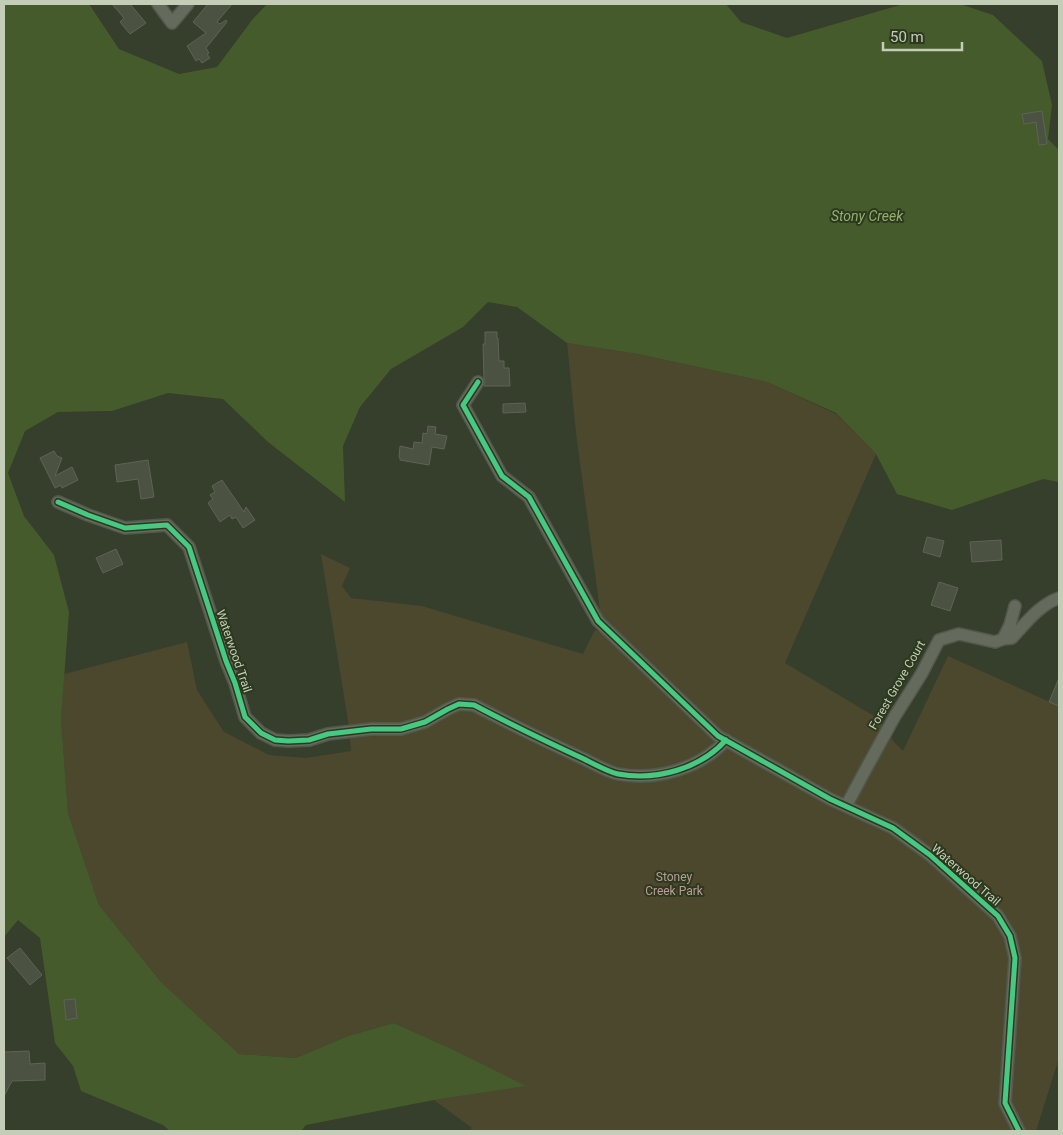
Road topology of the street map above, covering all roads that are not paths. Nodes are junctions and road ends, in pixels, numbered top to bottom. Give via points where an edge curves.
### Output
1 (158, 4) edge
2 (188, 4) edge
3 (478, 382) dead end
4 (58, 502) dead end
5 (1059, 598) edge
6 (1015, 606) dead end
7 (1003, 639) junction
8 (726, 740) junction
9 (846, 806) junction
10 (1019, 1131) edge

1 - 2 street via 172,23
3 - 8 street, Waterwood Trail via 463,405 502,476 529,497 598,621 718,736
4 - 8 street, Waterwood Trail via 125,528 167,525 189,547 245,717 261,733 275,740 288,742 371,729 401,729 425,722 460,704 474,706 616,774 646,777 675,772 696,763 720,748
5 - 7 street via 1038,610 1012,638
6 - 7 street
7 - 9 street, Forest Grove Court via 995,642 959,634 939,640
8 - 9 street, Waterwood Trail
9 - 10 street, Waterwood Trail via 893,828 930,855 998,916 1010,936 1015,966 1005,1103

